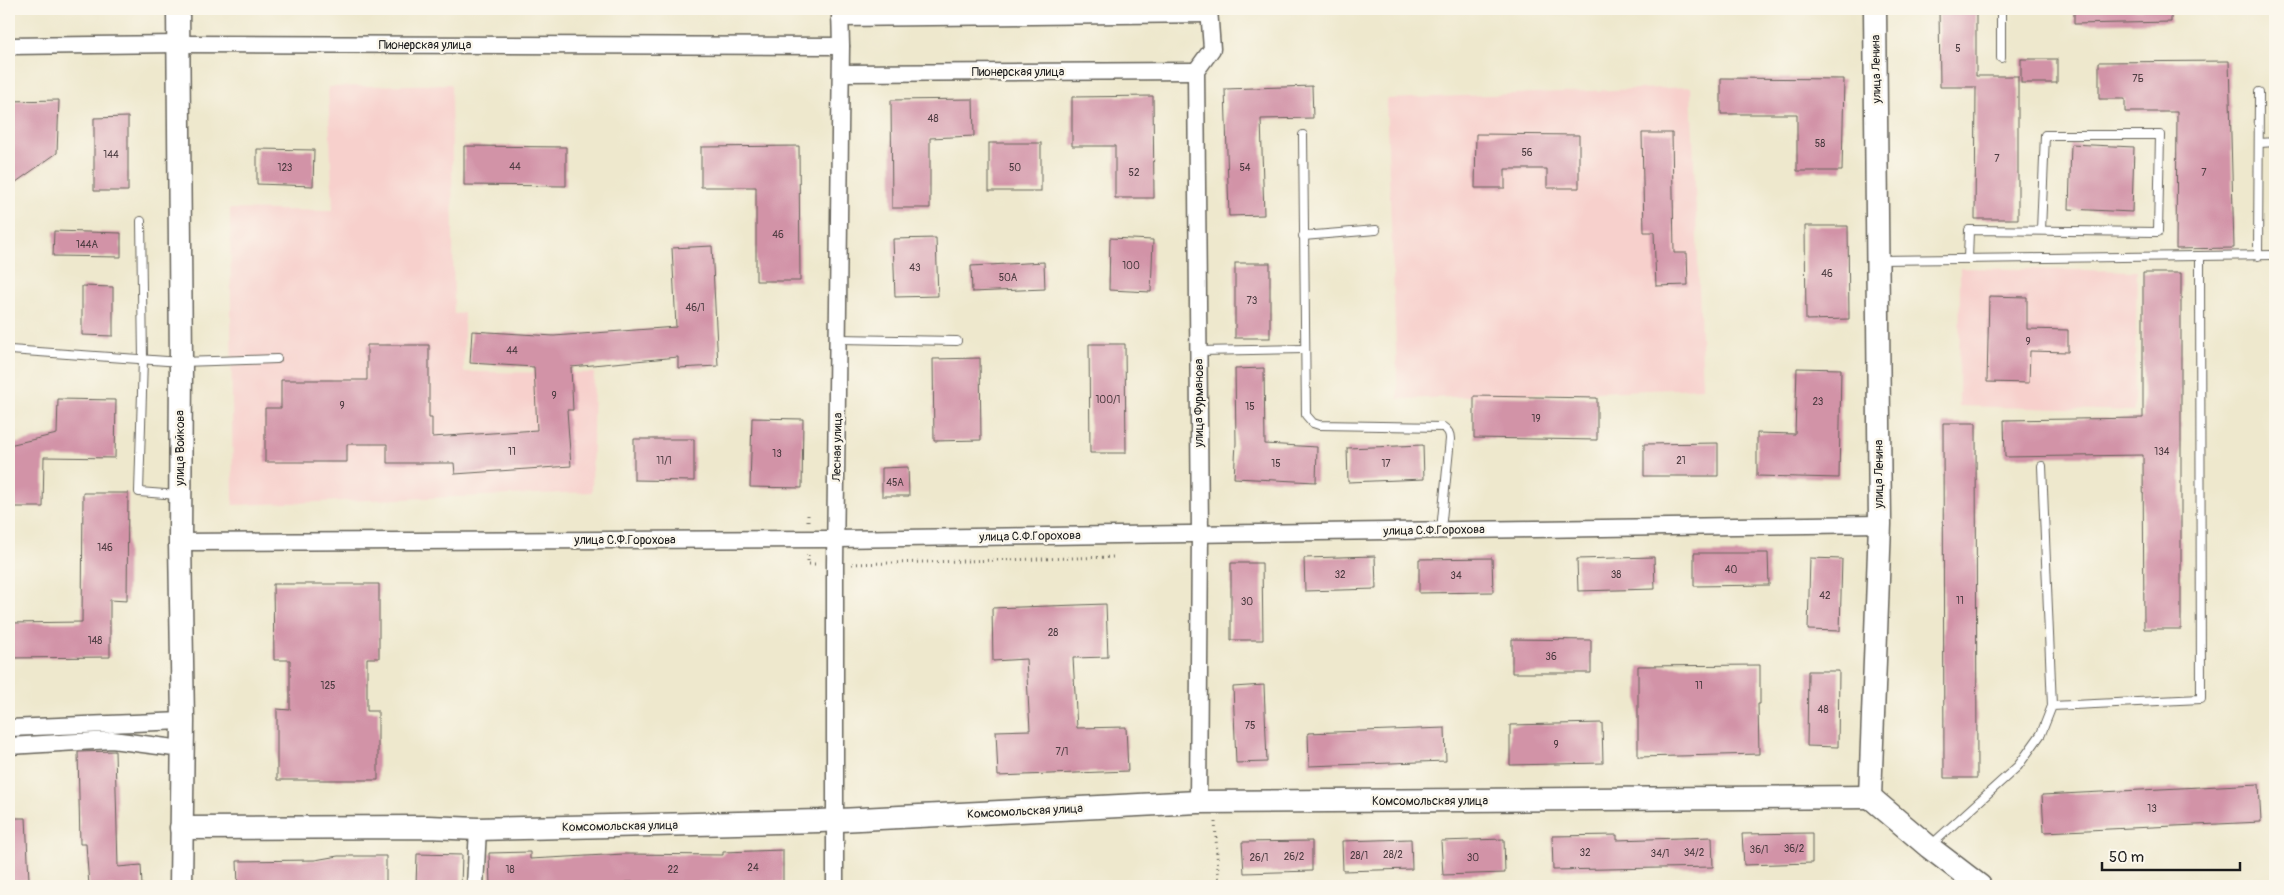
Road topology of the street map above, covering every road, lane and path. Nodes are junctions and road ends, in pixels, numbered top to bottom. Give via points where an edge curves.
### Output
1 (178, 9) edge
2 (1875, 9) edge
3 (2001, 9) edge
4 (1209, 12) edge
5 (840, 13) edge
6 (178, 44) junction
7 (9, 46) edge
8 (842, 46) junction
9 (2001, 58) dead end
10 (1196, 71) junction
11 (841, 73) junction
12 (2259, 92) dead end
13 (1303, 135) dead end
14 (2260, 142) junction
15 (2275, 142) edge
16 (141, 221) dead end
17 (1376, 230) dead end
18 (2041, 230) junction
19 (1304, 236) junction
20 (2275, 255) edge
21 (2258, 256) junction
22 (2200, 257) junction
23 (1968, 259) junction
24 (1877, 260) junction
25 (838, 340) junction
26 (957, 341) dead end
27 (1304, 348) junction
28 (10, 350) dead end
29 (1198, 351) junction
30 (143, 359) junction
31 (277, 359) dead end
32 (181, 362) junction
33 (2042, 466) dead end
34 (180, 495) junction
35 (808, 514) dead end
36 (1880, 524) junction
37 (1441, 530) junction
38 (1200, 533) junction
39 (808, 539) junction
40 (836, 539) junction
41 (180, 542) junction
42 (1113, 557) dead end
43 (835, 564) junction
44 (2052, 706) junction
45 (183, 721) junction
46 (9, 728) edge
47 (9, 746) edge
48 (182, 749) junction
49 (1870, 797) junction
50 (1206, 802) junction
51 (833, 821) junction
52 (181, 828) junction
53 (478, 829) junction
54 (1929, 847) junction
55 (181, 886) edge
56 (475, 886) edge
57 (835, 886) edge
58 (1219, 886) edge
59 (1980, 886) edge

1 - 6 main road, улица Войкова
2 - 24 main road, улица Ленина
3 - 9 lane
4 - 5 street
4 - 10 street via 1212,49
5 - 8 street, Лесная улица
6 - 7 street, Пионерская улица
6 - 8 street, Пионерская улица
6 - 32 main road, улица Войкова
8 - 11 street, Лесная улица
10 - 11 street, Пионерская улица
10 - 29 street, улица Фурманова
11 - 25 street, Лесная улица
12 - 14 lane
13 - 19 lane
14 - 15 lane
14 - 21 lane
16 - 30 lane
17 - 19 lane
18 - 18 lane via 2158,232 2160,135 2045,135
18 - 23 lane via 1970,230
19 - 27 lane
20 - 21 lane
21 - 22 lane
22 - 23 lane
22 - 44 lane via 2201,699
23 - 24 lane
24 - 36 main road, улица Ленина
25 - 26 lane
25 - 40 street, Лесная улица
27 - 29 lane
27 - 37 lane via 1304,410 1313,423 1443,427 1449,432
28 - 30 lane
29 - 38 street, улица Фурманова
30 - 32 lane
30 - 34 lane via 139,492
31 - 32 lane
32 - 34 main road, улица Войкова
33 - 44 lane
34 - 41 main road, улица Войкова
35 - 39 path
36 - 37 street, улица С.Ф.Горохова
36 - 49 main road, улица Ленина
37 - 38 street, улица С.Ф.Горохова
38 - 40 street, улица С.Ф.Горохова
38 - 50 street, улица Фурманова
39 - 40 street, улица С.Ф.Горохова
39 - 41 street, улица С.Ф.Горохова
39 - 43 path via 808,564
40 - 43 street, Лесная улица
41 - 45 main road, улица Войкова
42 - 43 path
43 - 51 street, Лесная улица
44 - 54 lane via 2041,734 2018,766
45 - 46 street
45 - 48 main road, улица Войкова
47 - 48 street via 112,740
48 - 52 main road, улица Войкова
49 - 50 main road, Комсомольская улица
49 - 54 main road
50 - 51 main road, Комсомольская улица
50 - 58 path
51 - 53 main road, Комсомольская улица
51 - 57 street, Лесная улица
52 - 53 main road, Комсомольская улица
52 - 55 main road, улица Войкова
53 - 56 street
54 - 59 main road

